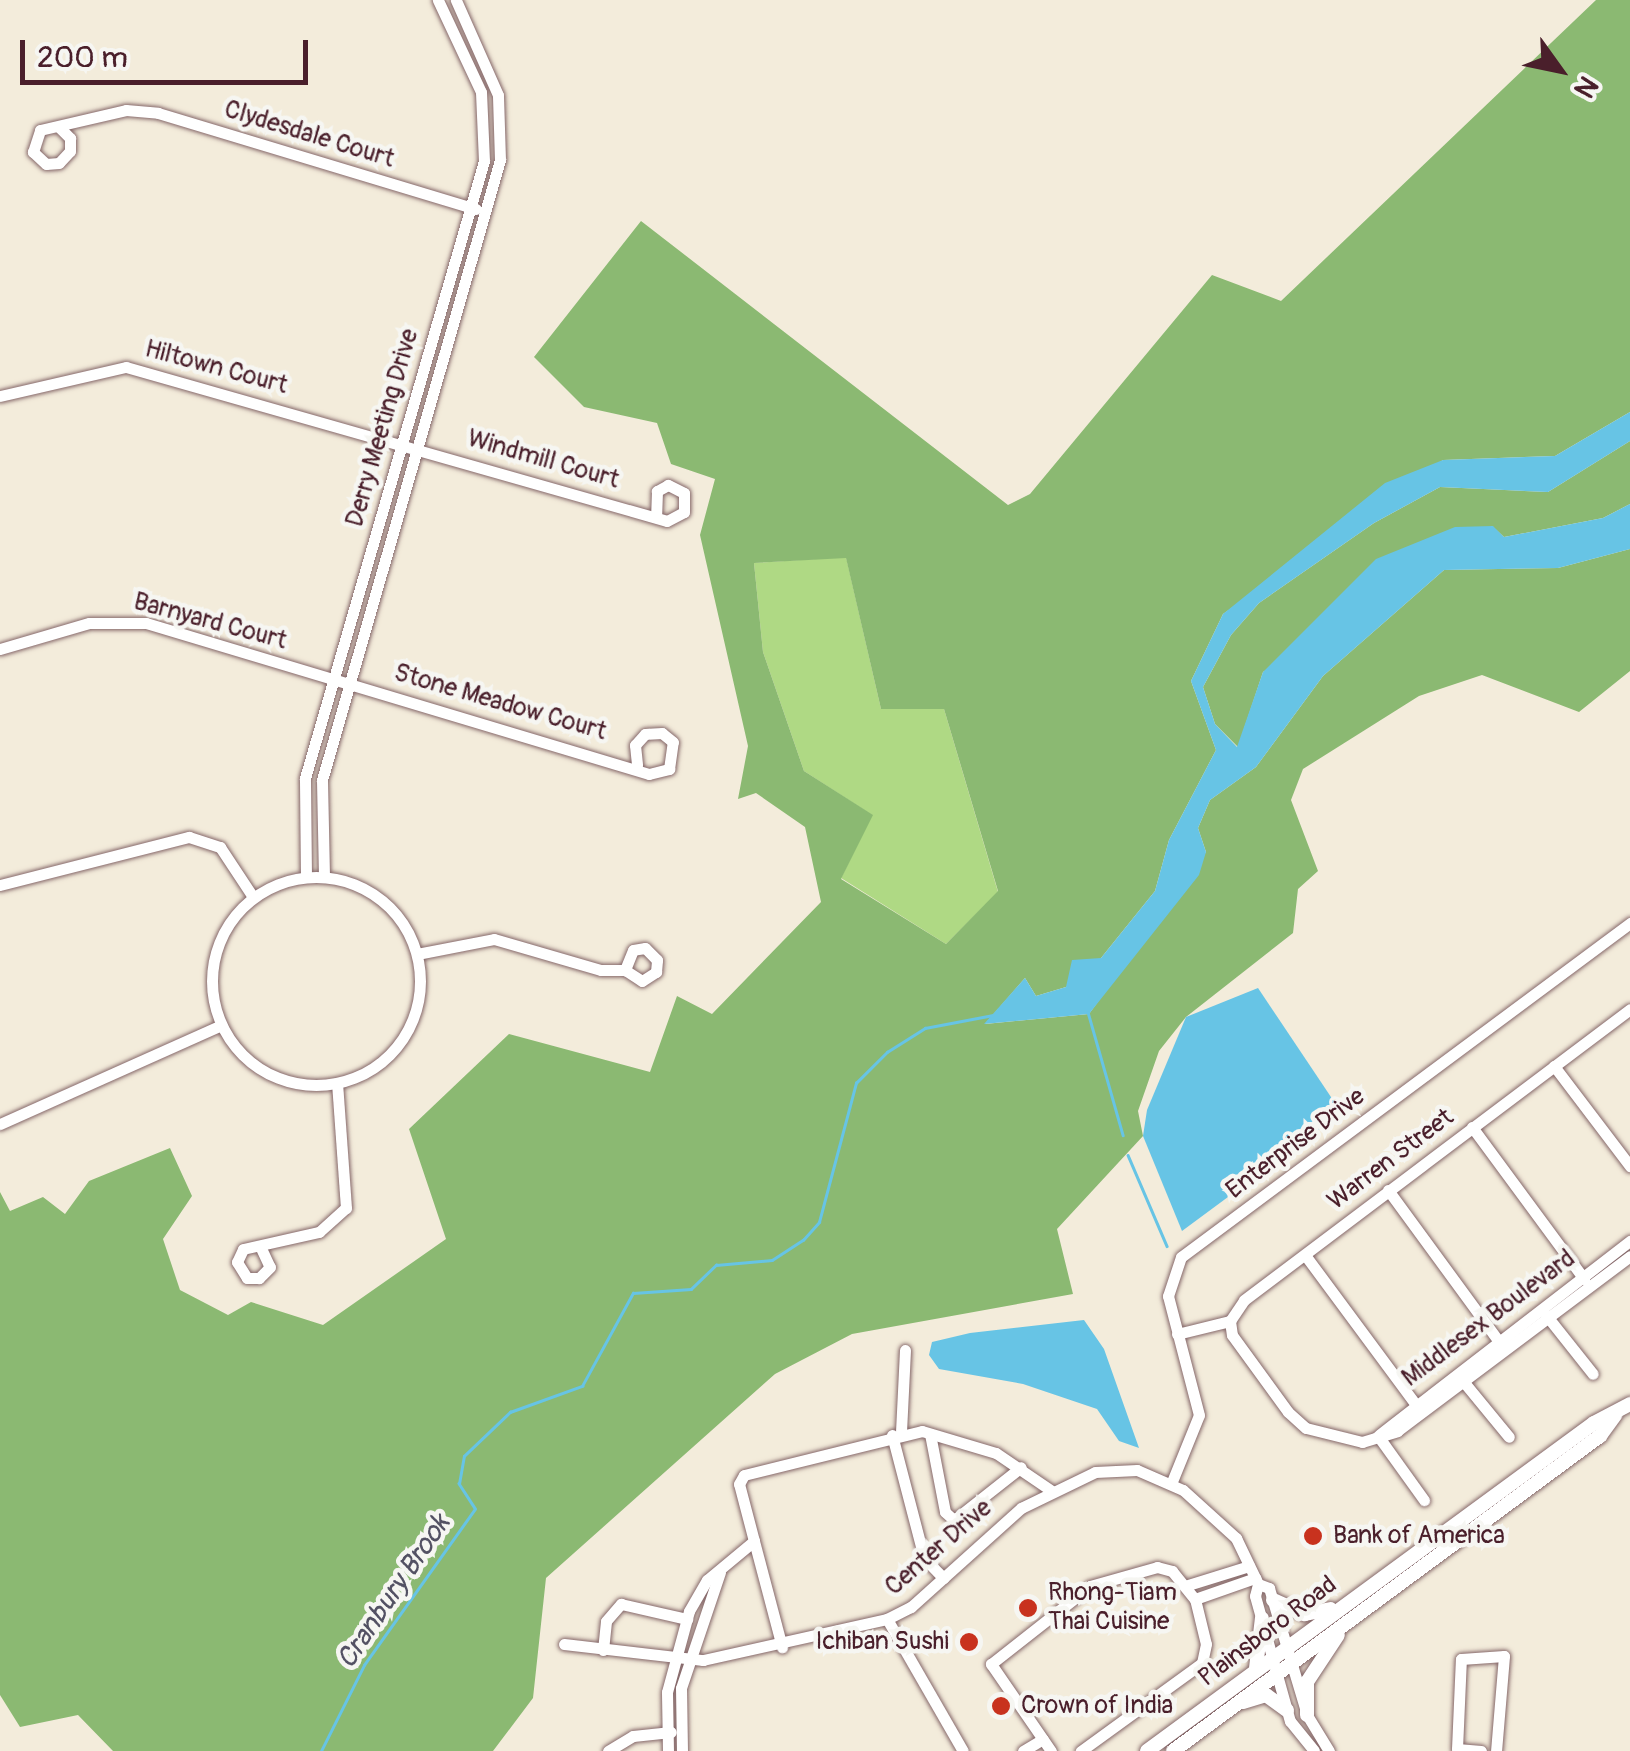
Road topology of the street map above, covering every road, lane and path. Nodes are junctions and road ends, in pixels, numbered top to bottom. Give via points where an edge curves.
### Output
1 (438, 0) edge
2 (456, 0) edge
3 (59, 127) dead end
4 (471, 207) junction
5 (486, 212) junction
6 (0, 396) edge
7 (402, 444) junction
8 (418, 448) junction
9 (656, 515) dead end
10 (0, 649) edge
11 (333, 679) junction
12 (350, 683) junction
13 (637, 765) dead end
14 (324, 876) junction
15 (306, 877) junction
16 (0, 885) edge
17 (254, 897) junction
18 (1630, 922) edge
19 (417, 954) junction
20 (626, 970) dead end
21 (1630, 1009) edge
22 (220, 1024) junction
23 (1554, 1066) junction
24 (336, 1083) junction
25 (0, 1124) edge
26 (1472, 1127) junction
27 (1630, 1166) edge
28 (1388, 1190) junction
29 (260, 1246) dead end
30 (1629, 1248) edge
31 (1305, 1255) junction
32 (1585, 1281) junction
33 (1544, 1313) junction
34 (1230, 1321) junction
35 (1177, 1334) junction
36 (1501, 1344) junction
37 (905, 1350) dead end
38 (1593, 1374) dead end
39 (1459, 1376) junction
40 (1630, 1404) edge
41 (1418, 1408) junction
42 (1615, 1415) junction
43 (896, 1434) junction
44 (930, 1434) junction
45 (1378, 1436) junction
46 (1508, 1437) dead end
47 (1021, 1467) junction
48 (1170, 1484) junction
49 (1052, 1491) junction
50 (1424, 1500) dead end
51 (754, 1541) junction
52 (722, 1567) junction
53 (1254, 1576) junction
54 (943, 1578) junction
55 (1188, 1585) junction
56 (1195, 1599) junction
57 (1273, 1600) junction
58 (1346, 1602) junction
59 (1363, 1610) junction
60 (1262, 1618) junction
61 (687, 1619) junction
62 (887, 1619) junction
63 (564, 1644) dead end
64 (782, 1646) junction
65 (602, 1650) junction
66 (1290, 1654) junction
67 (673, 1659) junction
68 (688, 1660) junction
69 (1276, 1664) junction
70 (1256, 1668) junction
71 (1233, 1705) junction
72 (1287, 1710) junction
73 (1307, 1715) junction
74 (680, 1731) junction
75 (665, 1732) junction
76 (1043, 1739) junction
77 (608, 1751) edge
78 (668, 1751) edge
79 (682, 1751) edge
80 (964, 1751) edge
81 (1023, 1751) edge
82 (1051, 1751) edge
83 (1081, 1751) edge
84 (1147, 1751) edge
85 (1173, 1751) edge
86 (1314, 1751) edge
87 (1329, 1751) edge
88 (1482, 1751) edge
89 (1496, 1751) edge

1 - 4 street, Derry Meeting Drive via 474,72 486,118 484,162
2 - 5 street, Derry Meeting Drive via 492,73 502,119
3 - 4 street, Clydesdale Court via 105,112 158,114
4 - 5 street, Clydesdale Court
4 - 7 street, Derry Meeting Drive
5 - 8 street, Derry Meeting Drive
6 - 7 street, Hiltown Court via 126,366
7 - 8 street, Hiltown Court
7 - 11 street, Derry Meeting Drive
8 - 9 street, Windmill Court
8 - 12 street, Derry Meeting Drive
10 - 11 street, Barnyard Court via 119,621
11 - 12 street, Barnyard Court
11 - 15 street, Derry Meeting Drive via 306,778
12 - 13 street, Stone Meadow Court
12 - 14 street, Derry Meeting Drive via 322,780
14 - 15 street
14 - 19 street via 383,900
15 - 17 street
16 - 17 street via 190,836 220,847
17 - 22 street via 219,942 212,998
18 - 35 street, Enterprise Drive via 1181,1257 1168,1282
19 - 20 street via 494,939 601,970
19 - 24 street via 420,988 394,1050 368,1071
21 - 23 street, Warren Street
22 - 24 street via 236,1048 269,1074 309,1085
22 - 25 street
23 - 26 street, Warren Street
23 - 27 street
24 - 29 street via 346,1208 319,1232
26 - 28 street, Warren Street
26 - 32 street
28 - 31 street, Warren Street
28 - 36 street
30 - 32 street, Middlesex Boulevard
31 - 34 street, Warren Street via 1244,1300
31 - 41 street
32 - 33 street, Middlesex Boulevard
33 - 36 street, Middlesex Boulevard
33 - 38 street
34 - 35 street
34 - 45 street via 1232,1335 1306,1428 1346,1441
35 - 48 street, Enterprise Drive via 1199,1415
36 - 39 street, Middlesex Boulevard
37 - 43 street
39 - 41 street, Middlesex Boulevard
39 - 46 street
40 - 42 street, Plainsboro Road
41 - 45 street, Middlesex Boulevard
42 - 58 street, Plainsboro Road via 1594,1423
42 - 59 street, Plainsboro Road via 1600,1436
43 - 44 street
43 - 51 street via 744,1475 738,1484
43 - 54 street via 924,1558
44 - 47 street
44 - 47 street via 945,1512 954,1520
45 - 50 street
47 - 49 street
48 - 49 street, Center Drive via 1118,1468
48 - 53 street, Center Drive via 1227,1526
49 - 54 street, Center Drive via 988,1531
51 - 52 street
51 - 64 street
52 - 61 street
52 - 68 street
53 - 55 street
53 - 56 street
53 - 57 street, Center Drive
53 - 60 street, Center Drive
54 - 62 street, Center Drive
55 - 56 street
55 - 76 street via 1156,1567 1090,1586 992,1664
56 - 83 street via 1206,1644 1202,1662
57 - 58 street via 1305,1614
57 - 66 street, Center Drive
58 - 66 street, Plainsboro Road
59 - 66 street, Plainsboro Road
59 - 73 street via 1316,1660
60 - 69 street, Center Drive
60 - 70 street
61 - 65 street via 621,1604 606,1621
61 - 67 street
62 - 64 street, Center Drive
62 - 80 street, Center Drive
63 - 65 street, Center Drive
64 - 68 street, Center Drive
65 - 67 street, Center Drive
66 - 69 street, Plainsboro Road
66 - 73 street, Center Drive
67 - 68 street, Center Drive
67 - 75 street
68 - 74 street
69 - 70 street, Plainsboro Road
69 - 71 street, Plainsboro Road
69 - 72 street, Center Drive
70 - 84 street, Plainsboro Road
71 - 72 street via 1266,1696
71 - 85 street, Plainsboro Road
72 - 86 street
73 - 87 street, Center Drive
74 - 75 street
74 - 79 street
75 - 77 street via 633,1736
75 - 78 street
76 - 81 street
76 - 82 street
88 - 89 street via 1457,1749 1461,1659 1504,1656

